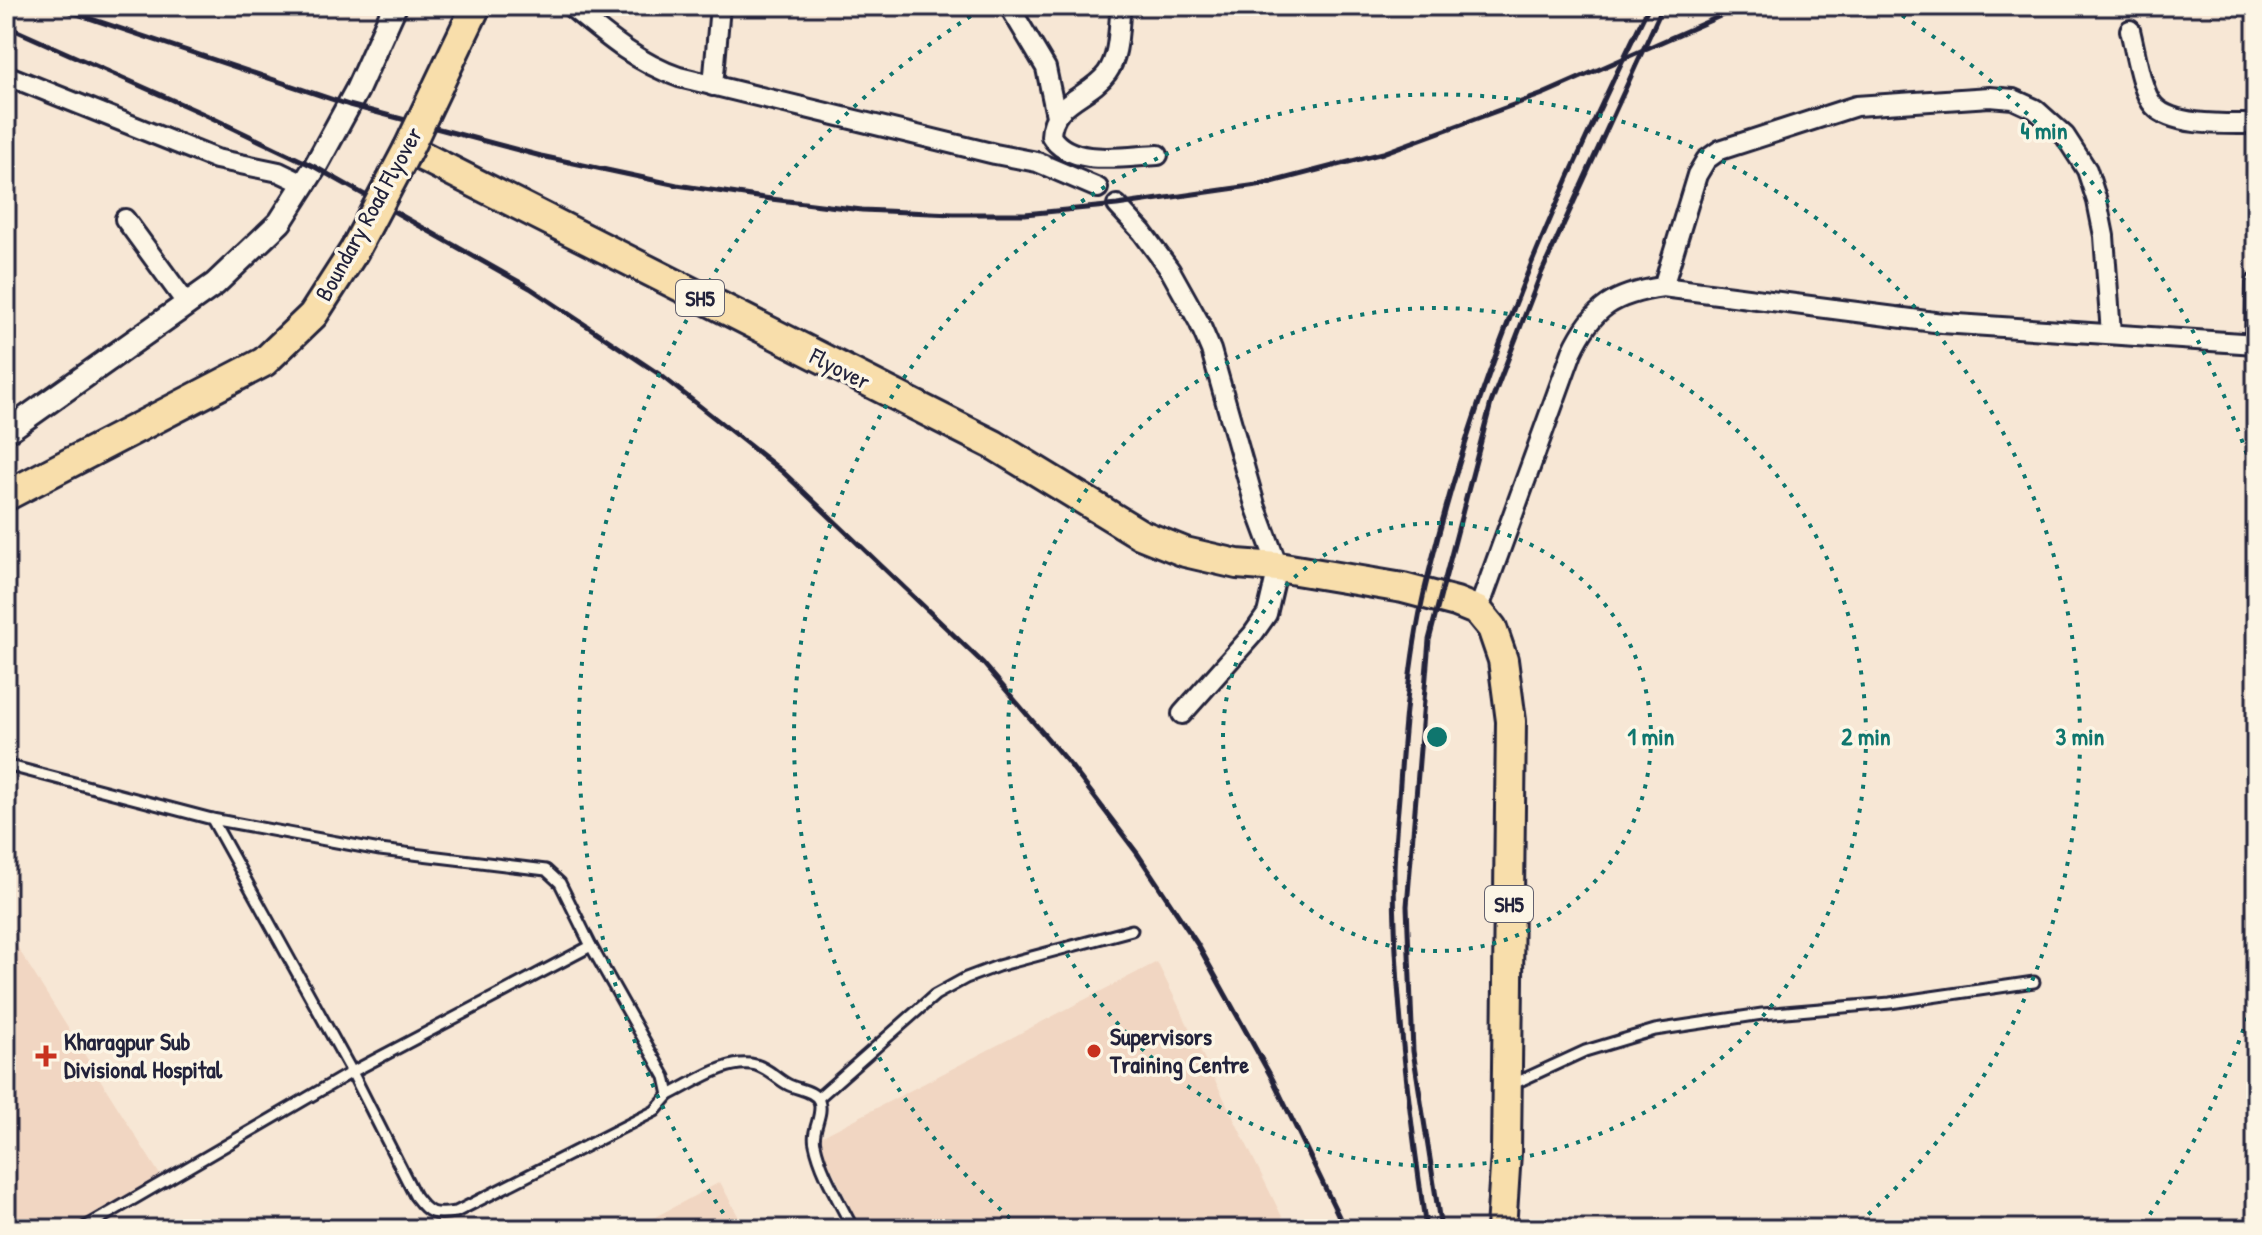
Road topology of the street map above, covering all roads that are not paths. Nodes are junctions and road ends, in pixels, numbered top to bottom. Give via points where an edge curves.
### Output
1 (395, 6) edge
2 (476, 6) edge
3 (570, 6) edge
4 (720, 6) edge
5 (1009, 6) edge
6 (1121, 6) edge
7 (2130, 30) dead end
8 (6, 75) edge
9 (713, 86) junction
10 (1056, 116) junction
11 (2256, 124) edge
12 (408, 149) junction
13 (1158, 155) dead end
14 (304, 184) junction
15 (1098, 188) dead end
16 (1117, 205) dead end
17 (125, 219) dead end
18 (2256, 283) edge
19 (1663, 287) junction
20 (187, 304) junction
21 (2111, 334) junction
22 (2256, 344) edge
23 (6, 432) edge
24 (6, 496) edge
25 (1278, 567) junction
26 (1478, 611) junction
27 (1182, 714) dead end
28 (6, 765) edge
29 (212, 819) junction
30 (1132, 930) dead end
31 (591, 946) junction
32 (2034, 982) dead end
33 (352, 1072) junction
34 (1507, 1087) junction
35 (669, 1095) junction
36 (818, 1098) junction
37 (82, 1229) edge
38 (853, 1229) edge
39 (1501, 1229) edge

1 - 14 street via 357,90
2 - 12 main road, Boundary Road Flyover, bridge
3 - 9 street via 655,69
4 - 9 street
5 - 10 street via 1046,68
6 - 10 street via 1110,69
7 - 11 street via 2154,106 2184,120
8 - 14 street via 216,159 279,172
9 - 15 street via 1037,162
10 - 13 street via 1051,136 1067,151 1103,157
12 - 24 main road, Boundary Road Flyover, bridge via 313,315 264,362
12 - 25 main road, Flyover / SH5 via 994,445 1140,534 1185,552
14 - 20 street via 280,222
16 - 25 street via 1170,270 1199,322
17 - 20 street
18 - 22 street
19 - 21 street via 1942,323
19 - 21 street via 1697,175 1720,150 1856,106 2013,99 2035,109 2065,136 2087,170 2104,236
19 - 26 street via 1618,298 1585,326
20 - 23 street
21 - 22 street
25 - 26 main road, SH5 via 1403,588
25 - 27 street via 1267,614
26 - 34 main road, SH5 via 1498,643 1510,698
28 - 29 lane
29 - 31 lane via 380,850 546,870 560,883
29 - 33 lane
30 - 36 lane via 966,978 935,995
31 - 33 lane
31 - 35 lane via 665,1077
32 - 34 lane via 1655,1030 1585,1051
33 - 35 lane via 415,1196 435,1215 456,1212 655,1111
33 - 37 lane
34 - 39 main road, SH5
35 - 36 lane via 727,1067 754,1065
36 - 38 lane via 813,1137

